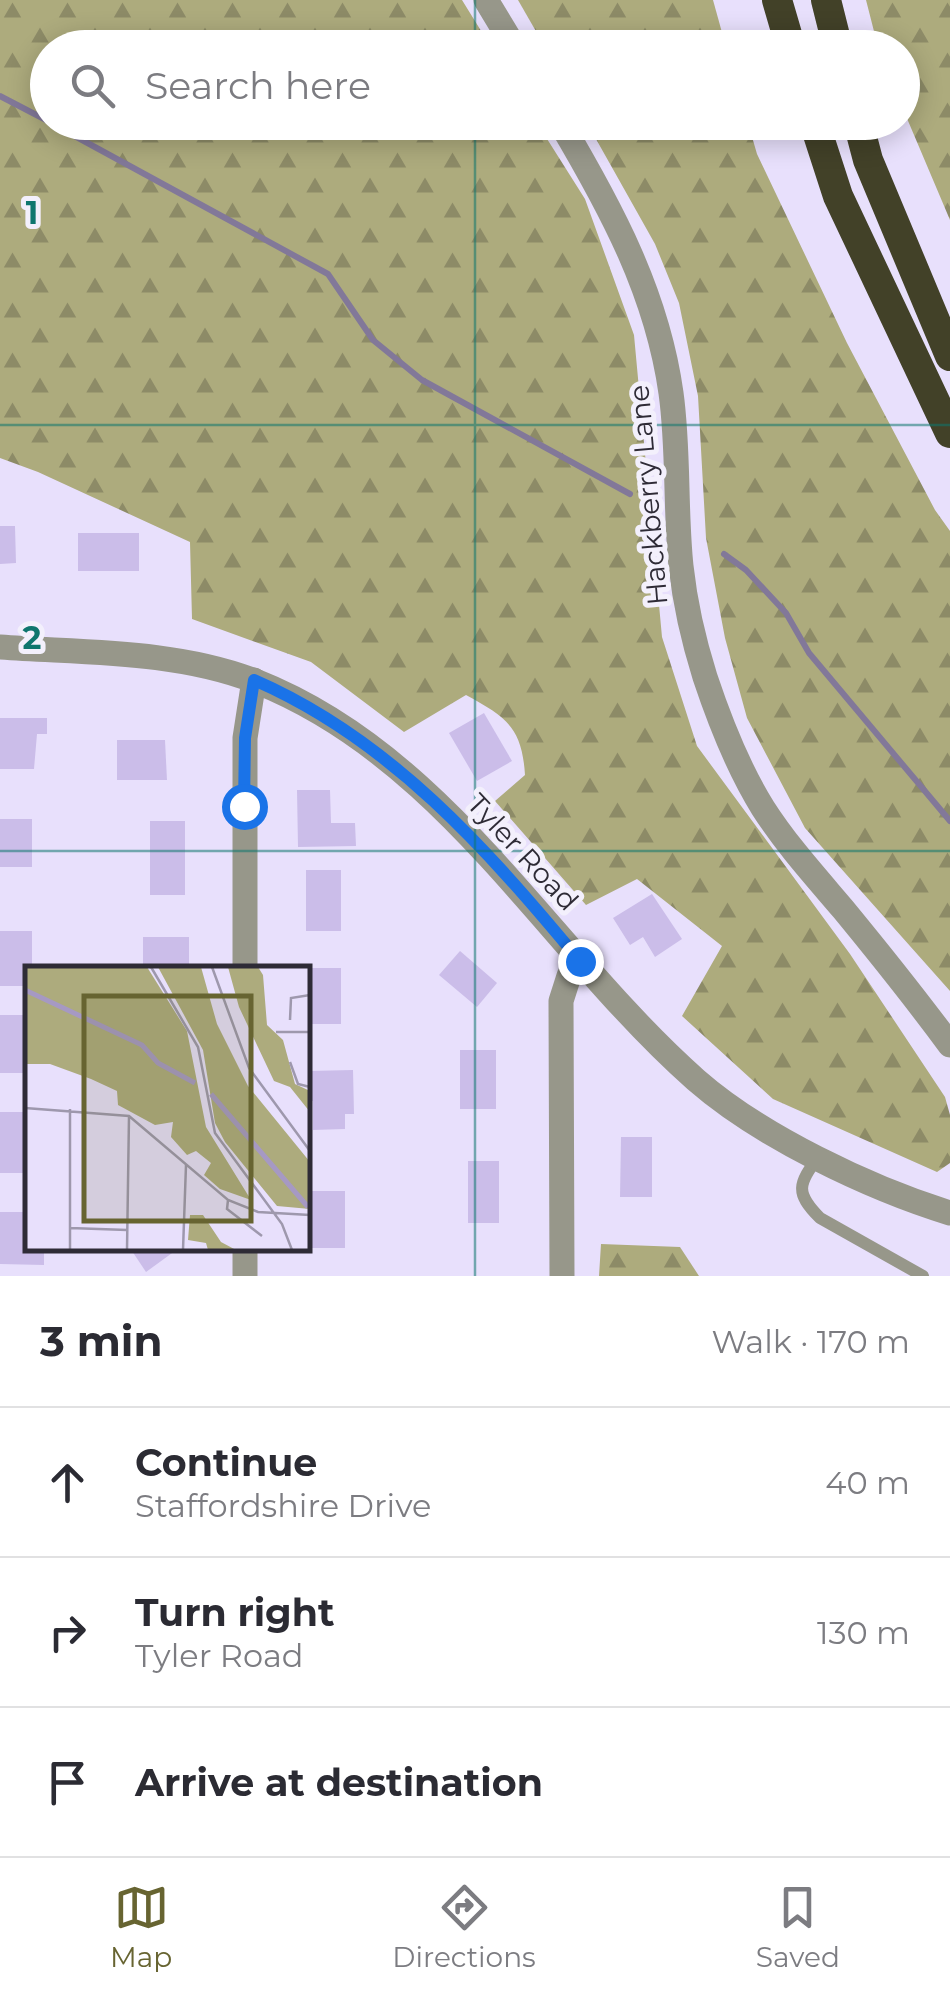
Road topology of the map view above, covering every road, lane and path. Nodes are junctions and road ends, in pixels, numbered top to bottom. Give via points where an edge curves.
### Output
1 (486, 0) edge
2 (777, 0) edge
3 (826, 0) edge
4 (504, 30) edge
5 (785, 30) edge
6 (834, 30) edge
7 (570, 140) edge
8 (820, 140) edge
9 (863, 140) edge
10 (950, 356) edge
11 (950, 433) edge
12 (0, 647) edge
13 (254, 680) junction
14 (580, 961) junction
15 (245, 966) edge
16 (950, 1046) edge
17 (818, 1157) junction
18 (949, 1213) edge
19 (245, 1251) edge
20 (246, 1276) edge
21 (562, 1276) edge
22 (923, 1276) edge

1 - 4 street
2 - 5 highway
3 - 6 highway
7 - 16 street, Hackberry Lane via 635,262 661,341 675,432 683,581 704,674 730,744 791,847
8 - 11 highway via 838,196
9 - 10 highway
12 - 13 street, Tyler Road via 186,662
13 - 14 street, Tyler Road via 332,719 415,782
13 - 15 street via 245,738
14 - 17 street, Tyler Road via 700,1084
14 - 21 street via 561,1001
17 - 18 street, Tyler Road
17 - 22 lane via 802,1180 812,1210
19 - 20 street

